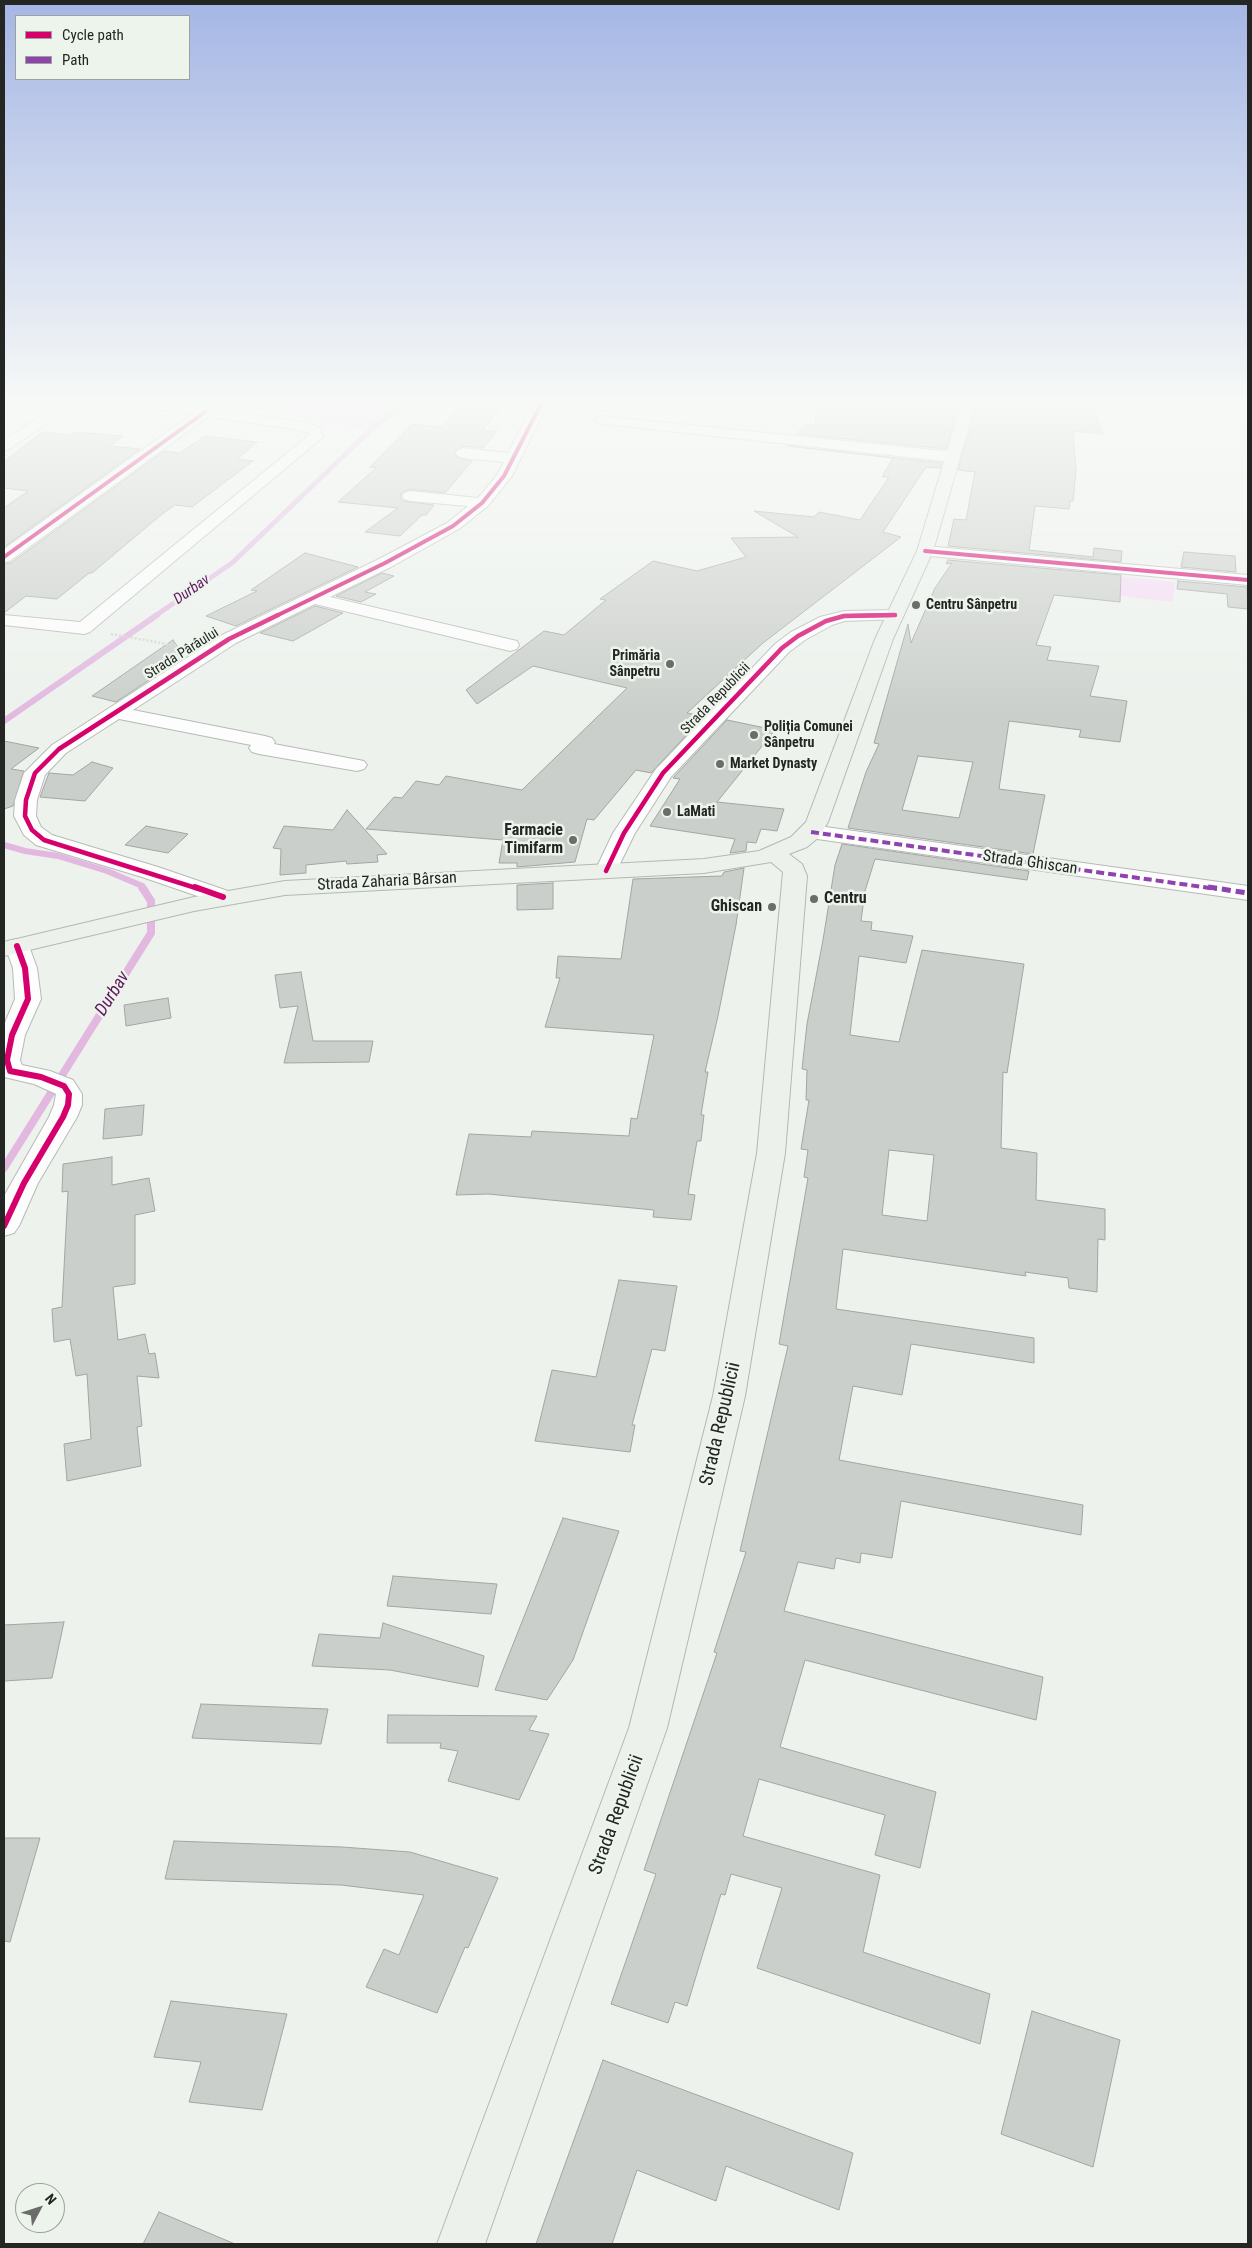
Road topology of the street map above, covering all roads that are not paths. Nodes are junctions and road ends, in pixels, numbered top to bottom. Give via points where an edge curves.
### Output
1 (74, 507) edge
2 (231, 507) edge
3 (477, 507) edge
4 (938, 507) edge
5 (925, 551) junction
6 (4, 558) edge
7 (1248, 580) edge
8 (313, 598) junction
9 (894, 615) junction
10 (4, 620) edge
11 (510, 645) dead end
12 (115, 712) junction
13 (356, 765) dead end
14 (811, 832) junction
15 (775, 854) junction
16 (606, 871) junction
17 (1248, 893) edge
18 (223, 897) junction
19 (10, 948) edge
20 (4, 1226) edge
21 (461, 2244) edge

1 - 6 street
2 - 10 street via 84,628
3 - 8 street, Strada Pârâului via 453,526
4 - 5 main road
5 - 7 street
5 - 9 main road
8 - 11 street
8 - 12 street, Strada Pârâului via 229,639
9 - 14 main road
9 - 16 street, Strada Republicii via 844,616 812,628 782,648 663,773 630,822
12 - 13 street via 265,742 259,748
12 - 18 street, Strada Pârâului via 59,748 35,773 24,816 32,830 44,840
14 - 15 main road
14 - 17 street, Strada Ghiscan
15 - 16 main road, Strada Zaharia Bârsan via 721,864
15 - 21 main road, Strada Republicii via 794,869 796,876 771,1153 729,1396 648,1728
16 - 18 main road, Strada Zaharia Bârsan via 285,888
18 - 19 main road, Strada Zaharia Bârsan
19 - 20 street via 25,968 28,1000 12,1035 7,1060 10,1071 52,1082 69,1094 68,1105

